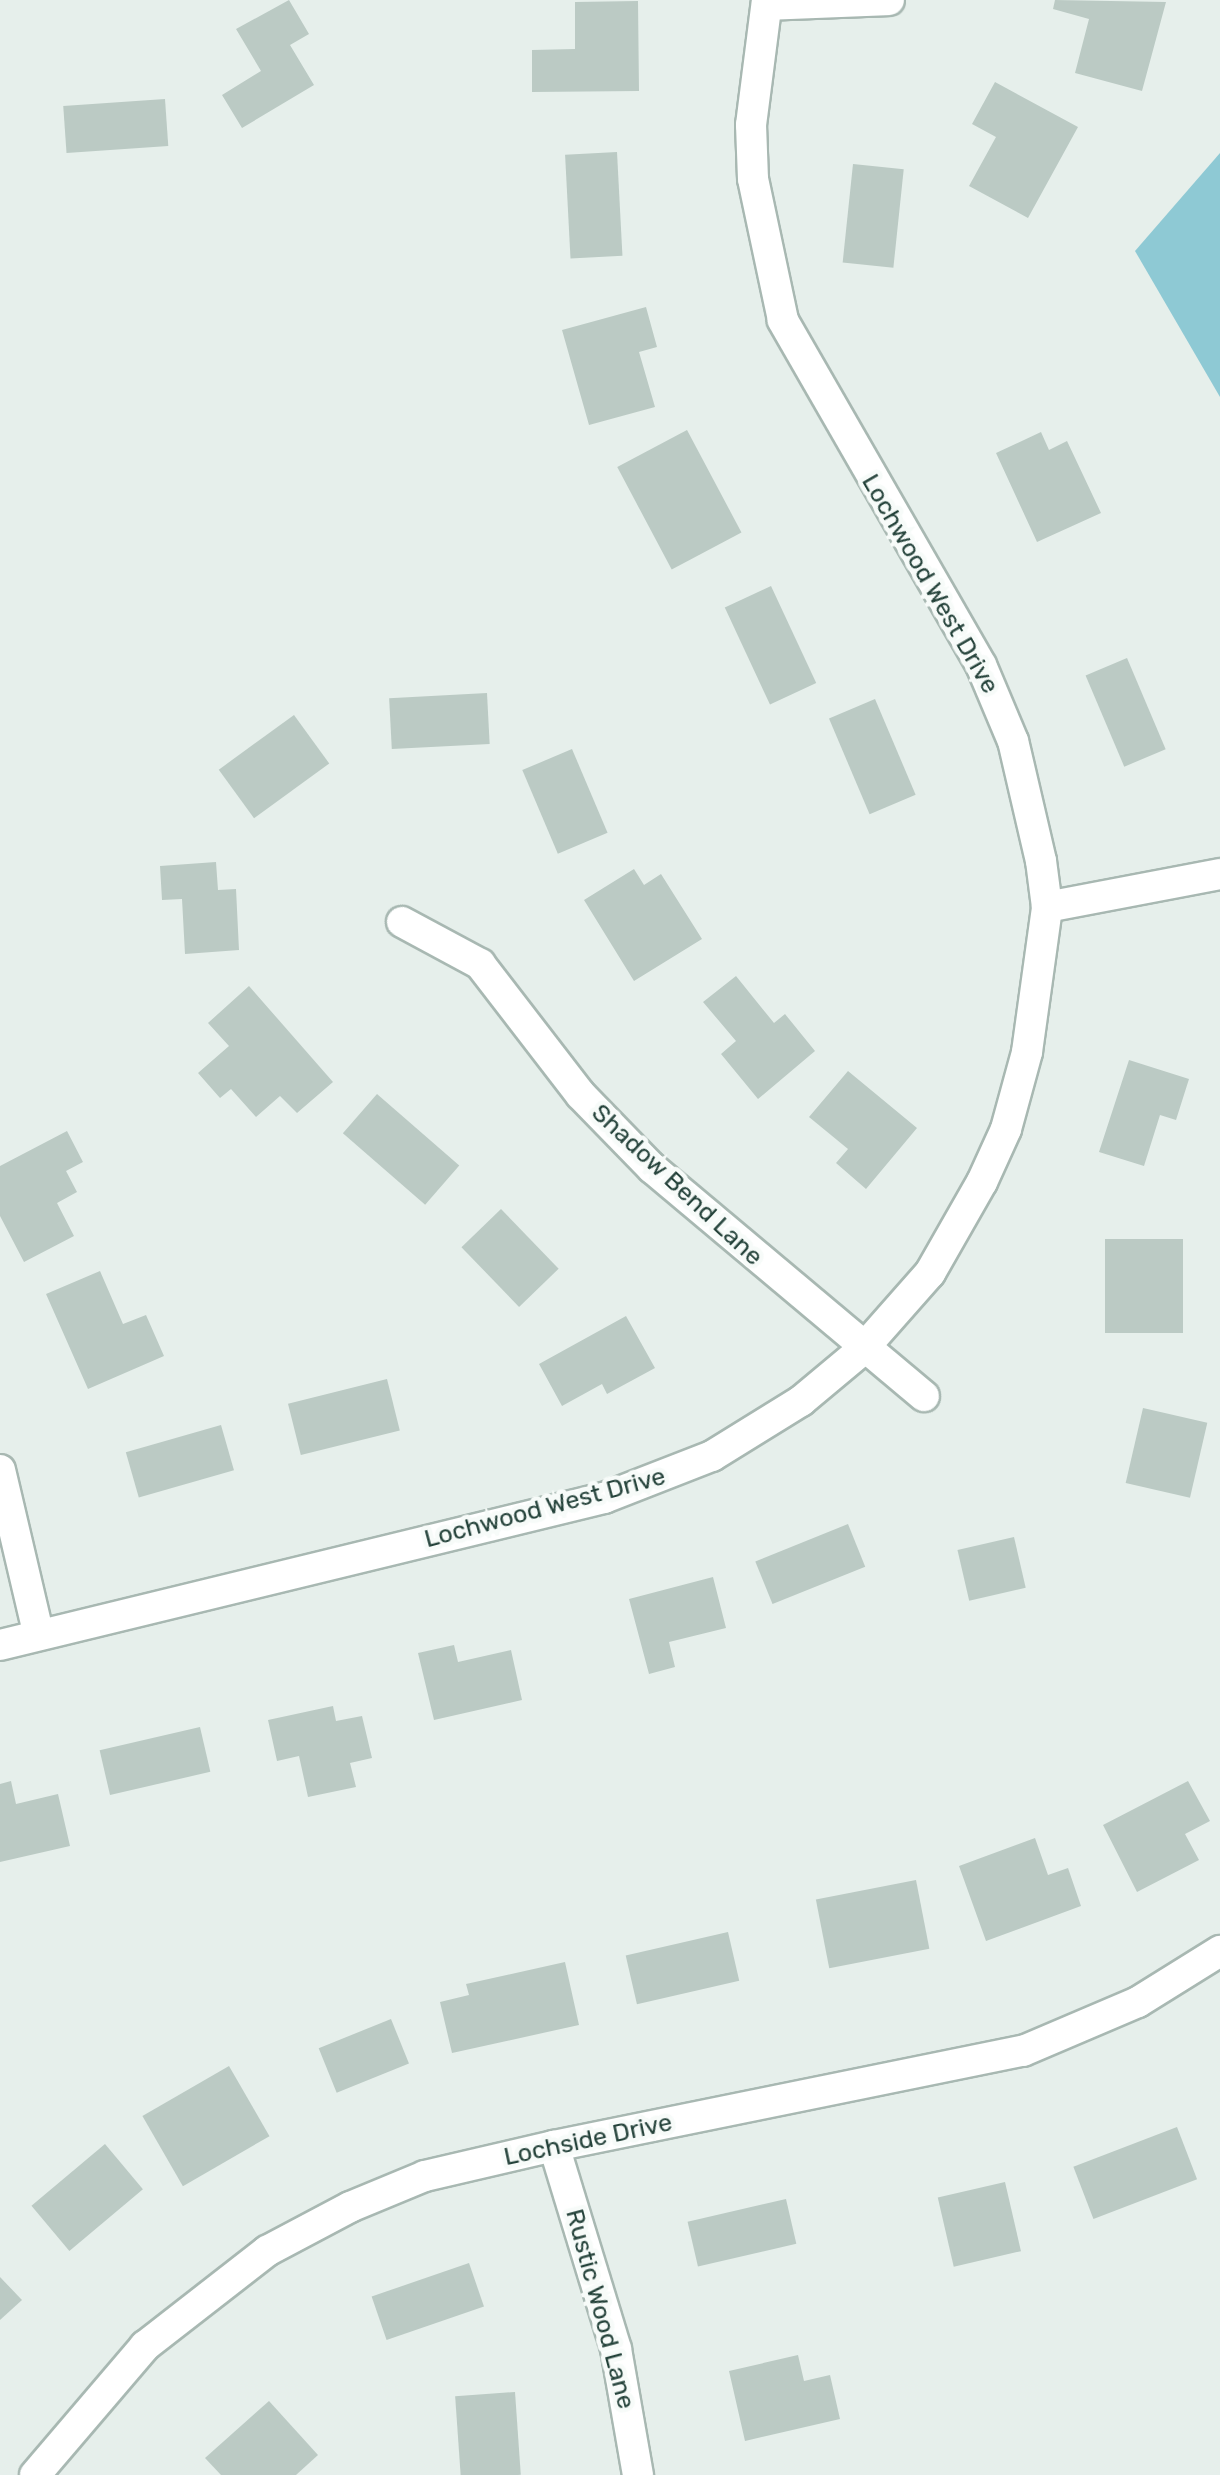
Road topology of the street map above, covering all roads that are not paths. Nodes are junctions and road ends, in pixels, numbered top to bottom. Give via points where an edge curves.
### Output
1 (888, 0) edge
2 (767, 3) edge
3 (1220, 874) edge
4 (1047, 907) junction
5 (402, 922) dead end
6 (862, 1350) junction
7 (924, 1396) dead end
8 (0, 1470) edge
9 (38, 1632) junction
10 (0, 1644) edge
11 (1220, 1950) edge
12 (554, 2146) junction
13 (35, 2475) edge
14 (638, 2475) edge

1 - 2 street, Lochwood West Drive
2 - 4 street, Lochwood West Drive via 751,125 753,179 783,320 999,704 1032,813
3 - 4 street
4 - 6 street, Lochwood West Drive via 1027,1052 1006,1128 930,1272
5 - 6 street, Shadow Bend Lane via 480,964 615,1131
6 - 7 street, Shadow Bend Lane
6 - 9 street, Lochwood West Drive via 763,1427 659,1480
8 - 9 street
9 - 10 street, Lochwood West Drive
11 - 12 street, Lochside Drive via 1138,2002 1024,2052
12 - 13 street, Lochside Drive via 425,2176 267,2251 144,2346
12 - 14 street, Rustic Wood Lane via 616,2350

